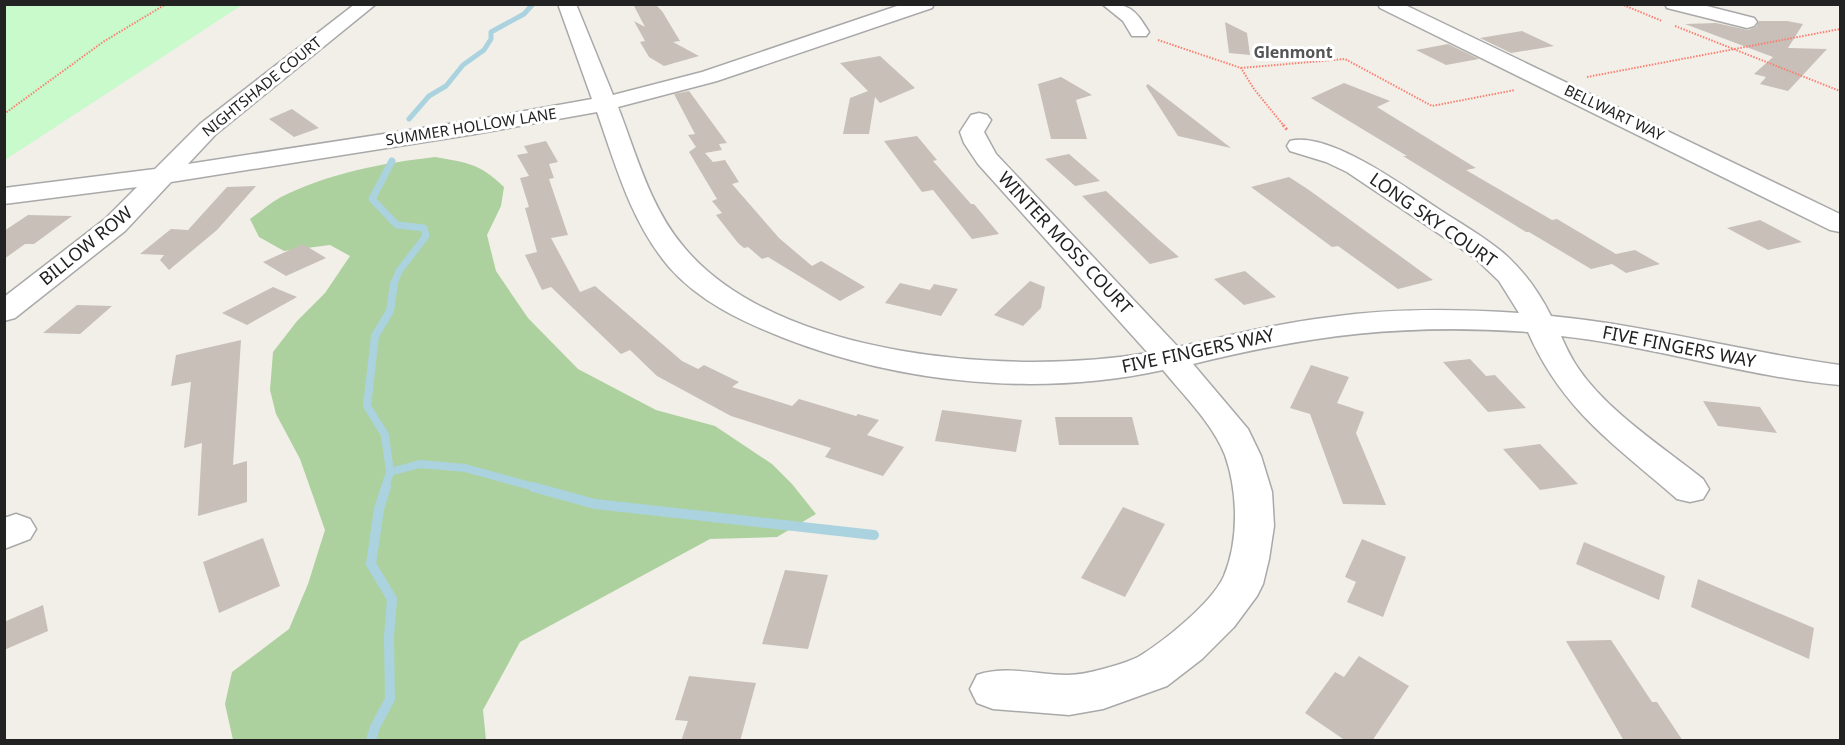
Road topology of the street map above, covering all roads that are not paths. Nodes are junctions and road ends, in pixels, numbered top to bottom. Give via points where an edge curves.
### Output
1 (367, 4) edge
2 (567, 4) edge
3 (857, 4) edge
4 (925, 4) edge
5 (1111, 4) edge
6 (1387, 4) edge
7 (1674, 4) edge
8 (885, 15) junction
9 (1747, 22) dead end
10 (1139, 32) road end
11 (605, 104) junction
12 (979, 120) dead end
13 (1299, 146) road end
14 (163, 176) junction
15 (4, 196) edge
16 (1840, 224) edge
17 (4, 312) edge
18 (1542, 325) junction
19 (1172, 360) junction
20 (1840, 375) edge
21 (1690, 489) dead end
22 (993, 689) dead end

1 - 14 street, NIGHTSHADE COURT via 208,129
2 - 11 street, FIVE FINGERS WAY
3 - 8 street
4 - 8 street, SUMMER HOLLOW LANE
5 - 10 street via 1130,17
6 - 16 street, BELLWART WAY
7 - 9 street
8 - 11 street, SUMMER HOLLOW LANE via 735,69
11 - 14 street, SUMMER HOLLOW LANE
11 - 19 street, FIVE FINGERS WAY via 662,242 712,291 757,315 808,338 870,355 945,368 1066,372
12 - 19 street, WINTER MOSS COURT via 972,132 987,159
13 - 18 street, LONG SKY COURT via 1368,174 1475,246 1519,286
14 - 15 street, SUMMER HOLLOW LANE
14 - 17 street, BILLOW ROW via 115,225
18 - 19 street, FIVE FINGERS WAY via 1431,319 1321,327
18 - 20 street, FIVE FINGERS WAY via 1602,332
18 - 21 street, LONG SKY COURT via 1554,355 1573,385
19 - 22 street via 1230,429 1243,456 1253,492 1254,526 1242,584 1219,615 1187,646 1151,672 1103,689 1069,695

